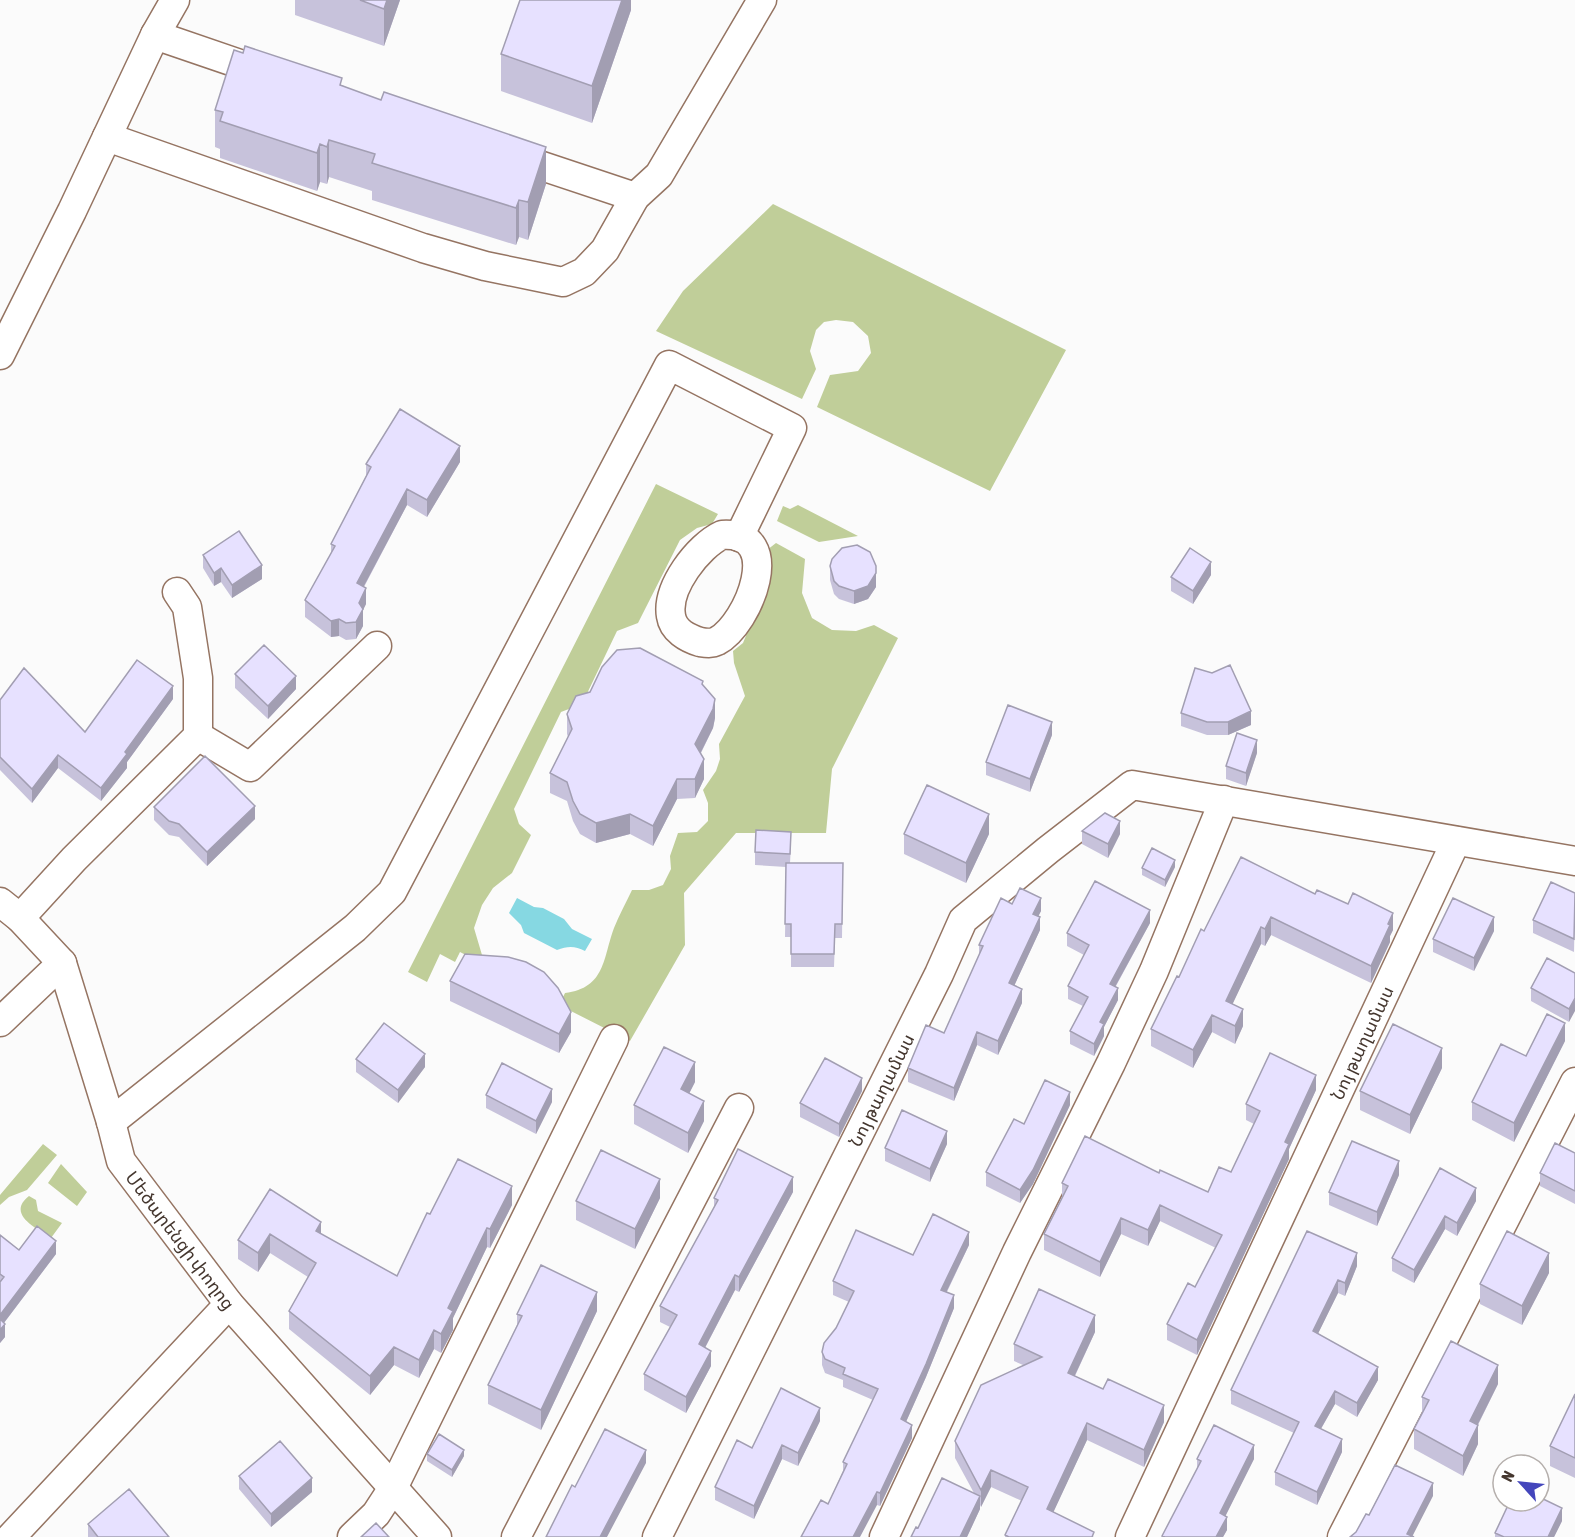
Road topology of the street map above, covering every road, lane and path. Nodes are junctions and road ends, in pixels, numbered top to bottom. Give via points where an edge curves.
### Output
1 (175, 0) edge
2 (762, 0) edge
3 (155, 35) junction
4 (289, 80) edge
5 (107, 137) junction
6 (490, 148) edge
7 (635, 197) junction
8 (0, 355) edge
9 (739, 537) dead end
10 (177, 592) dead end
11 (378, 646) dead end
12 (198, 736) junction
13 (1224, 800) junction
14 (1456, 841) junction
15 (1575, 861) edge
16 (10, 910) edge
17 (62, 963) junction
18 (0, 1022) edge
19 (614, 1039) dead end
20 (1575, 1082) edge
21 (739, 1108) dead end
22 (111, 1122) junction
23 (229, 1304) junction
24 (393, 1488) junction
25 (11, 1537) edge
26 (352, 1537) edge
27 (436, 1537) edge
28 (516, 1537) edge
29 (657, 1537) edge
30 (884, 1537) edge
31 (1130, 1537) edge
32 (1342, 1537) edge

1 - 3 street
2 - 7 street via 659,175
3 - 4 street
3 - 5 street
5 - 7 street via 423,248 563,282 584,272 605,250
5 - 8 street
6 - 7 street
9 - 22 street via 792,428 669,365 392,892 355,928
10 - 12 street via 187,607 198,678
11 - 12 street via 250,767
12 - 16 street via 74,859
13 - 14 street, Նոյ թաղամաս
13 - 29 street, Նոյ թաղամաս via 1132,785 963,920
13 - 30 street via 1149,982
14 - 15 street, Նոյ թաղամաս
14 - 31 street, Նոյ թաղամաս
16 - 17 street, Մեծարենցի փողոց
17 - 18 street
17 - 22 street, Մեծարենցի փողոց
19 - 24 street
20 - 32 street
21 - 28 street
22 - 23 street, Մեծարենցի փողոց via 121,1161
23 - 24 street, Մեծարենցի փողոց
23 - 25 street
24 - 26 street via 376,1514
24 - 27 street, Մեծարենցի փողոց

